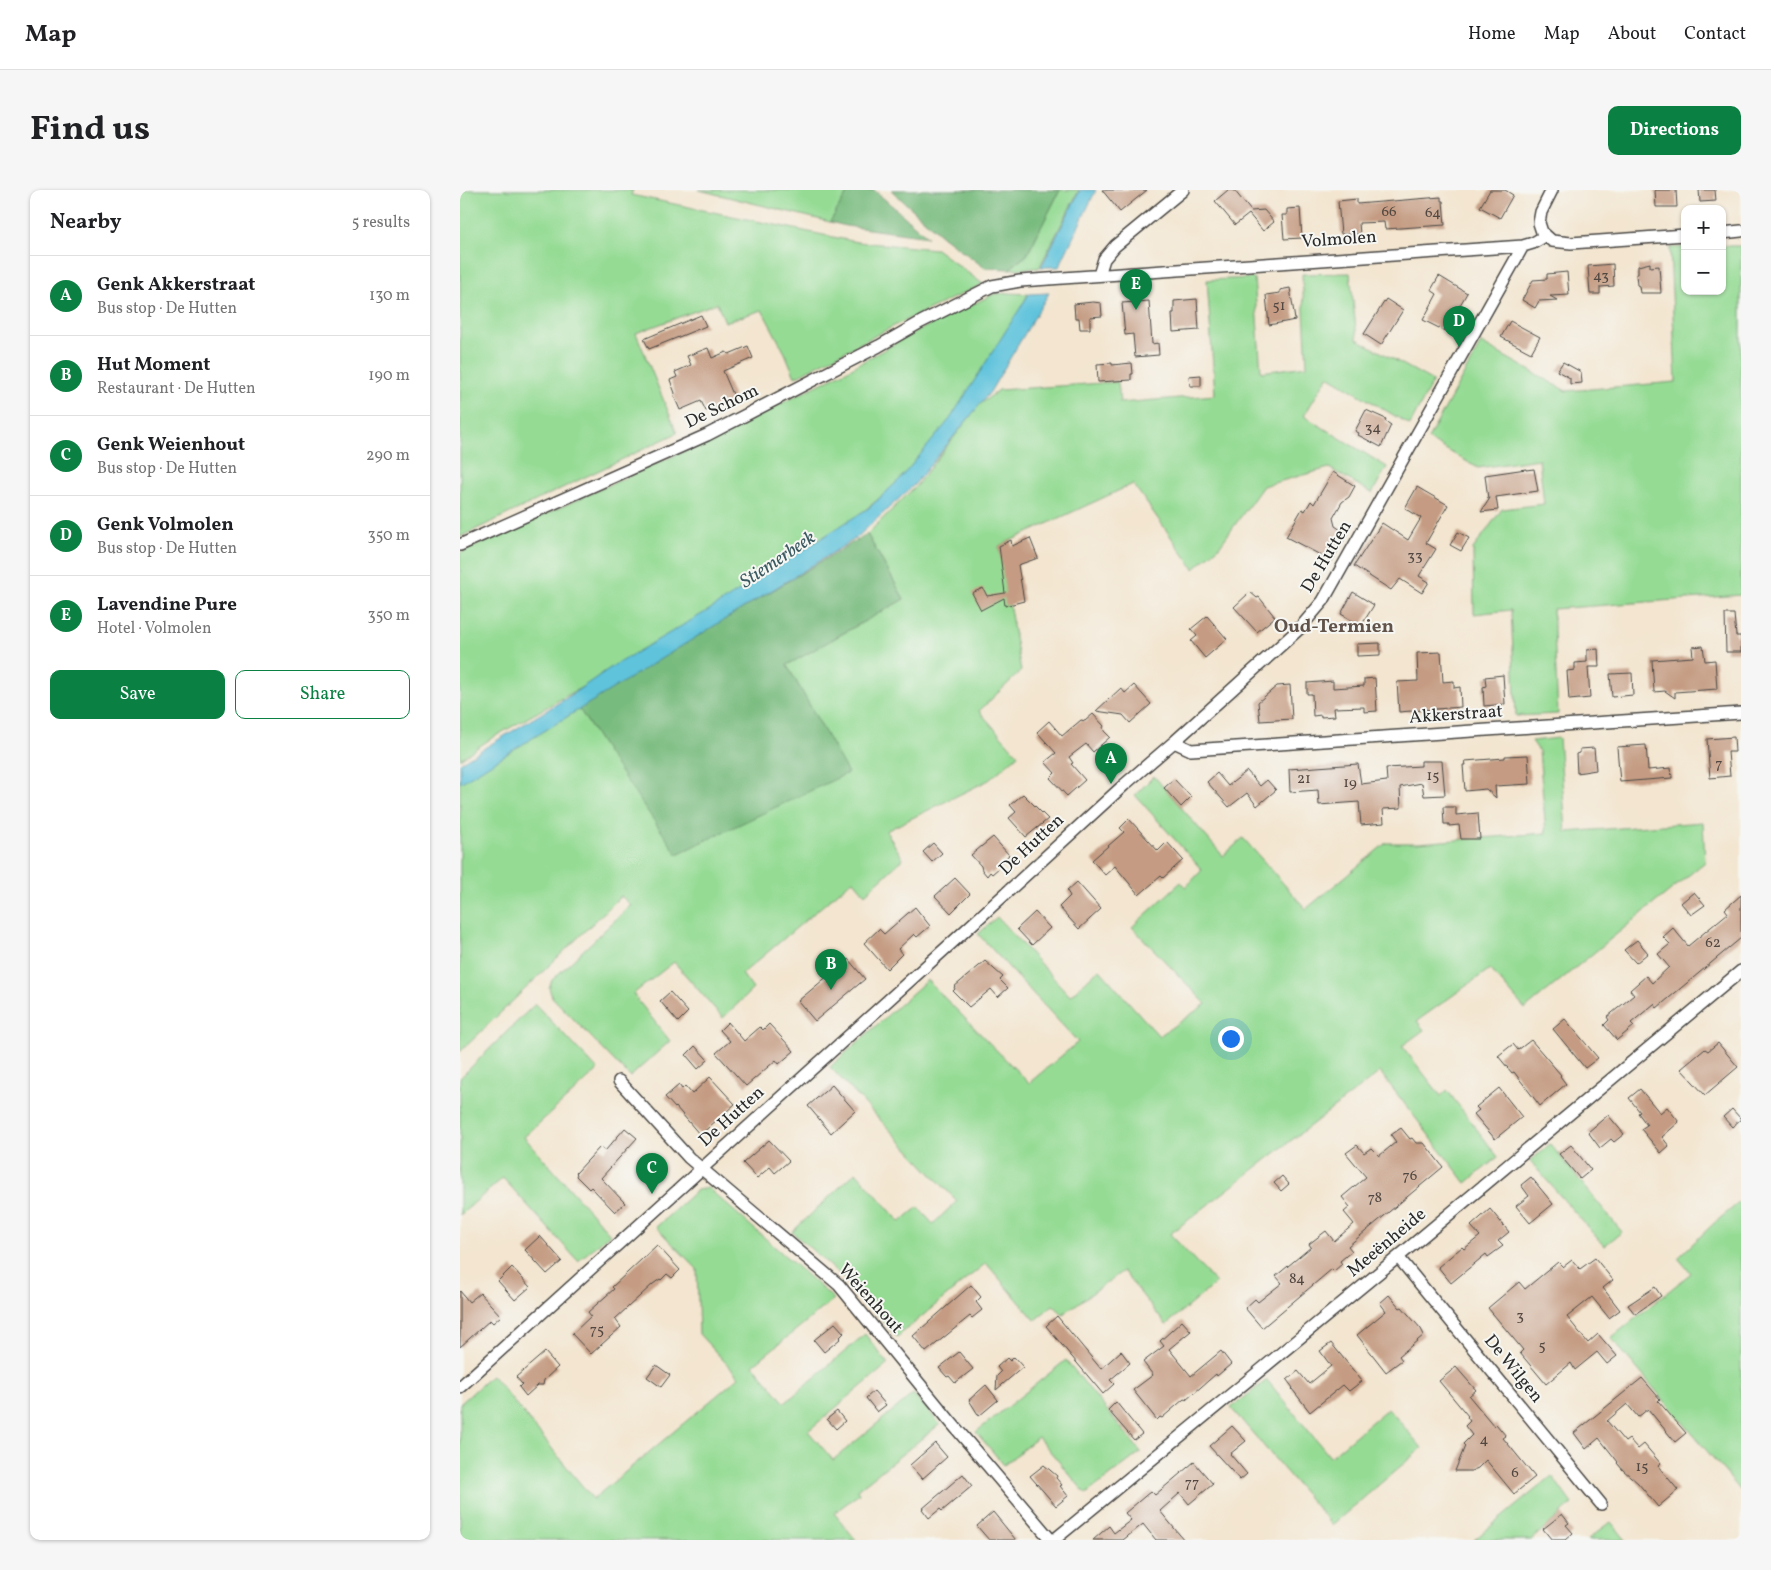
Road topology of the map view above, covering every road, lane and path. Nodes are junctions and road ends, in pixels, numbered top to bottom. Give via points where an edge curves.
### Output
1 (1184, 190) edge
2 (1552, 190) edge
3 (1741, 231) edge
4 (1726, 232) edge
5 (1681, 235) edge
6 (1545, 236) junction
7 (1523, 246) junction
8 (1100, 275) junction
9 (992, 286) joint
10 (460, 545) edge
11 (1741, 713) edge
12 (1174, 742) junction
13 (1741, 971) edge
14 (619, 1081) dead end
15 (701, 1168) junction
16 (1398, 1256) junction
17 (460, 1387) edge
18 (1601, 1504) dead end
19 (1052, 1540) edge

1 - 8 street via 1115,246 1104,259
2 - 6 street via 1539,218
3 - 4 street
5 - 6 street via 1562,243
6 - 7 street, Volmolen
7 - 8 street, Volmolen
7 - 12 street, De Hutten via 1323,601 1299,629
8 - 9 street, Volmolen
9 - 10 street, De Schom via 707,435
11 - 12 street, Akkerstraat via 1191,750
12 - 15 street, De Hutten
13 - 16 street, Meeënheide
14 - 15 street, Weienhout
15 - 17 street, De Hutten
15 - 19 street, Weienhout via 839,1286
16 - 18 street, De Wilgen
16 - 19 street, Meeënheide

